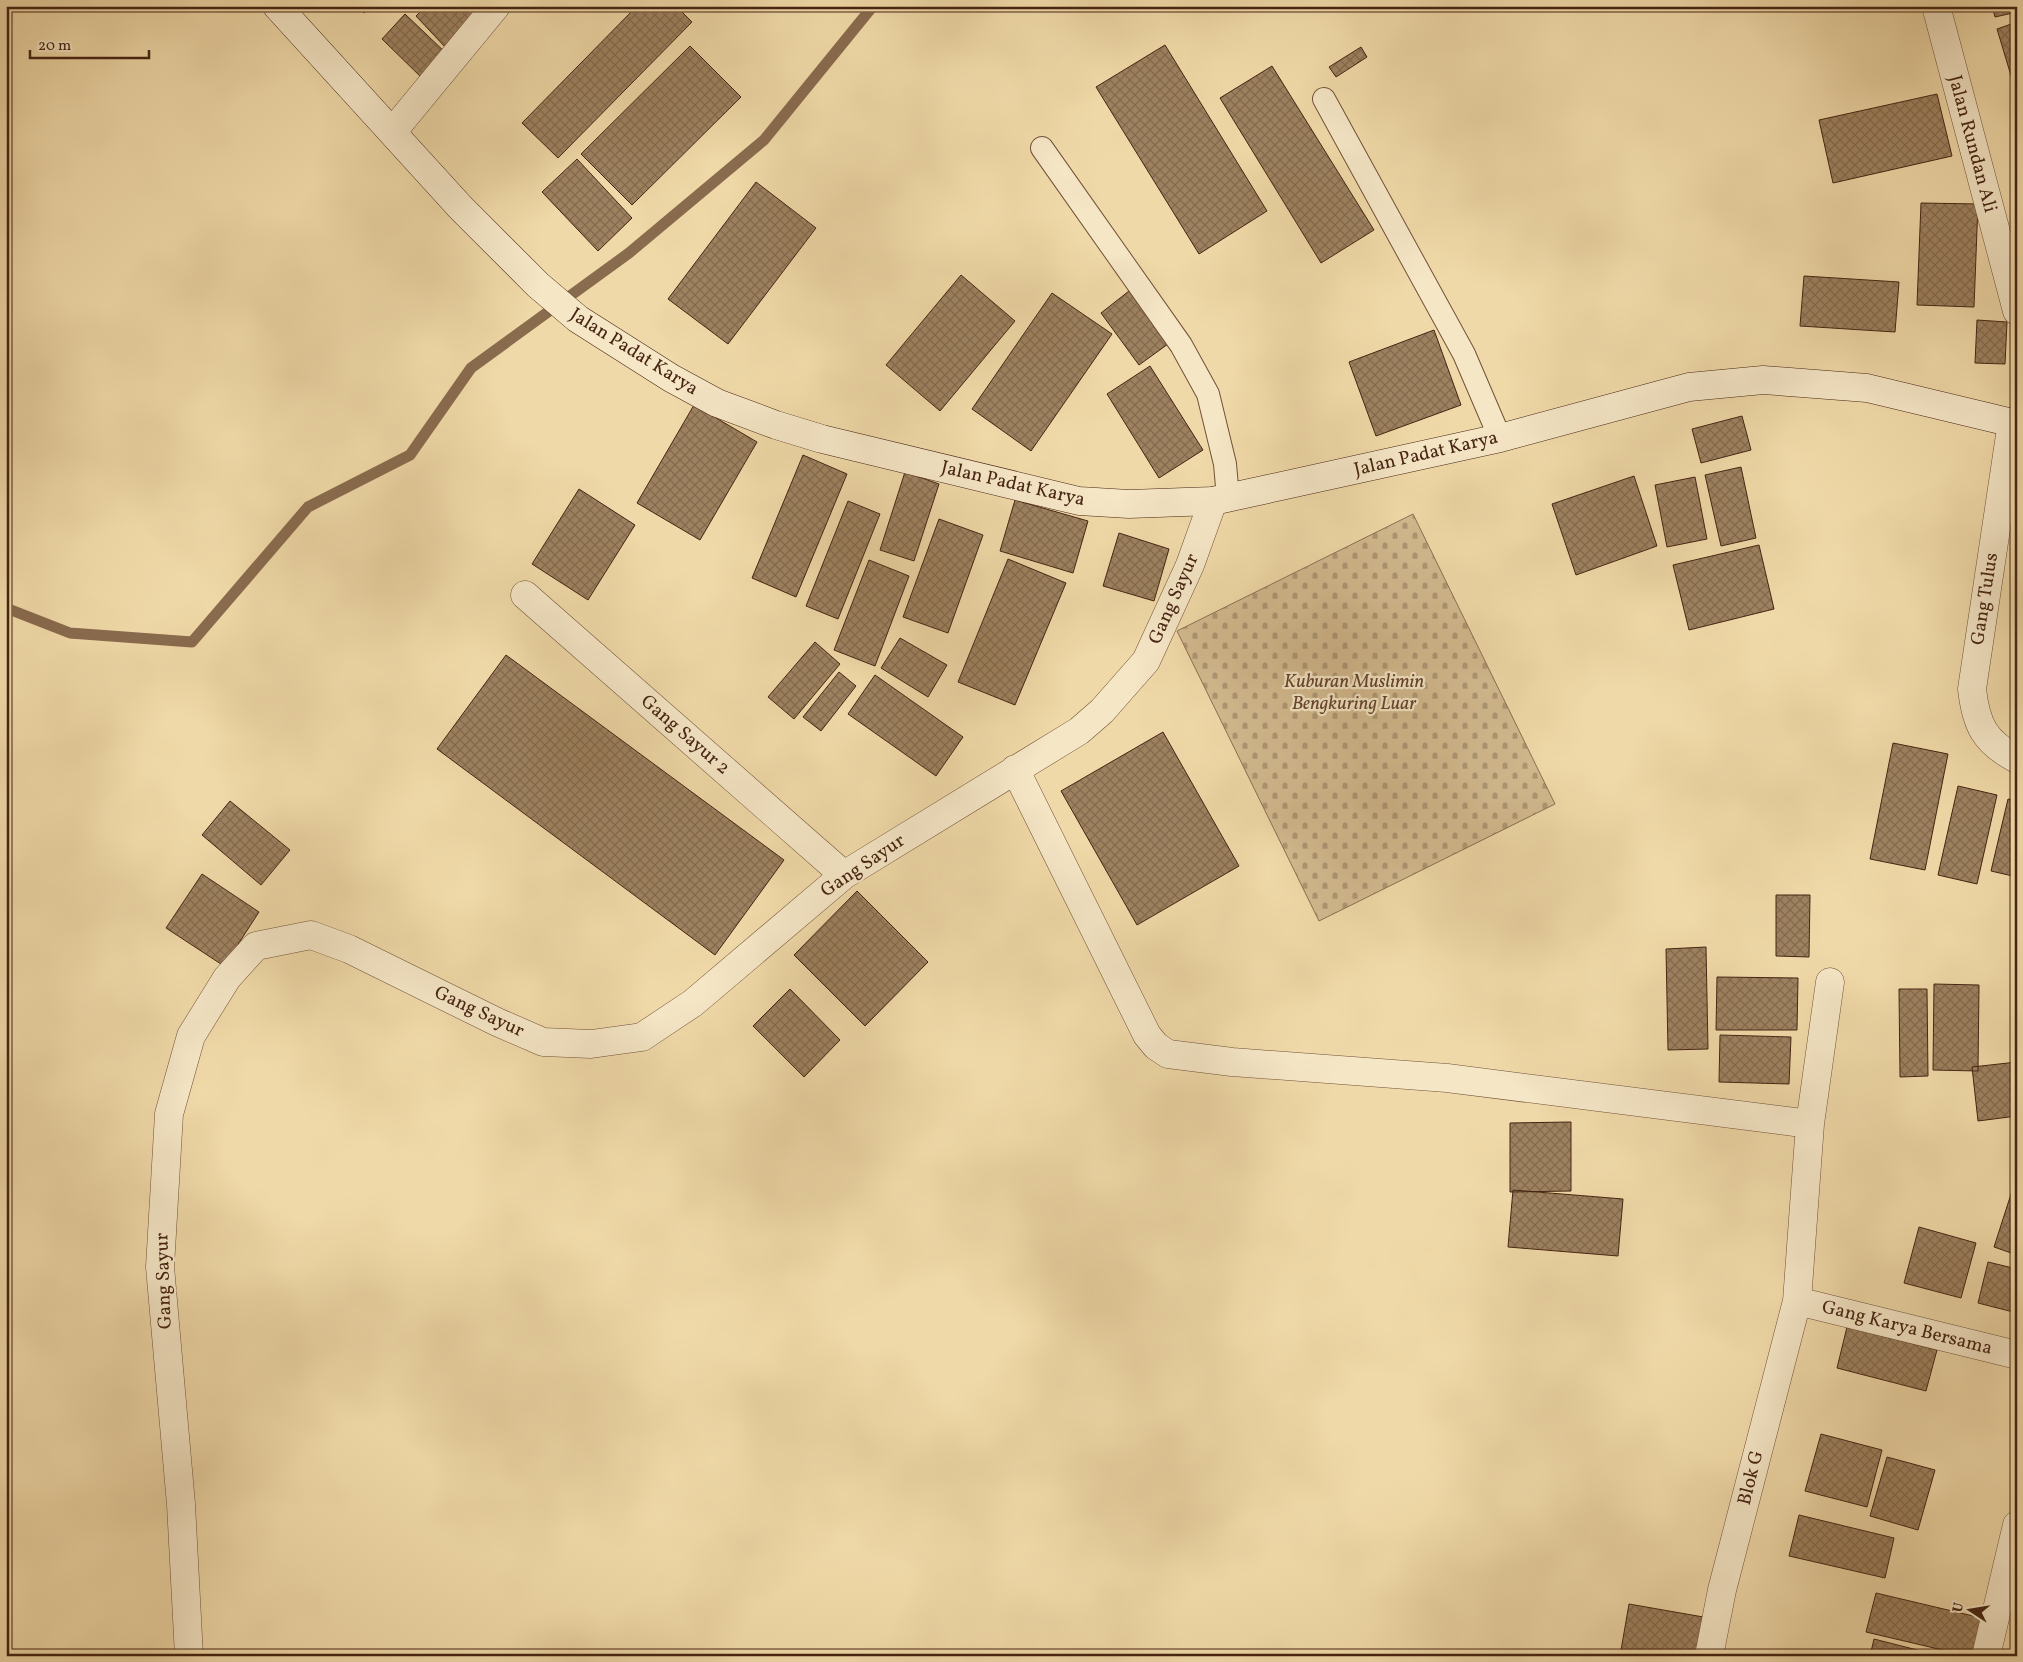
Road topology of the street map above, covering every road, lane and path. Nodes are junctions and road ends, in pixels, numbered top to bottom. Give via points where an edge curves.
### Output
1 (277, 6) edge
2 (496, 6) edge
3 (1936, 6) edge
4 (1324, 100) dead end
5 (393, 131) junction
6 (1042, 148) dead end
7 (2017, 311) edge
8 (2014, 423) edge
9 (1500, 438) junction
10 (1220, 499) junction
11 (525, 595) dead end
12 (2017, 759) edge
13 (1015, 769) junction
14 (844, 875) junction
15 (1830, 982) dead end
16 (1810, 1124) junction
17 (1797, 1300) junction
18 (2017, 1355) edge
19 (2017, 1525) edge
20 (189, 1656) edge
21 (1709, 1656) edge
22 (1986, 1656) edge

1 - 5 street, Jalan Padat Karya
2 - 5 street
3 - 7 street, Jalan Rundan Ali
4 - 9 lane via 1464,354
5 - 10 street, Jalan Padat Karya via 461,208 538,285 578,319 717,403 822,439 1079,501 1129,504
6 - 10 lane via 1181,345 1208,394 1225,464
8 - 9 street, Jalan Padat Karya via 1867,388 1763,380 1690,387
8 - 12 street, Gang Tulus via 1972,689 1975,716 1992,742
9 - 10 street, Jalan Padat Karya
10 - 13 street, Gang Sayur via 1146,661 1102,711 1079,731
11 - 14 street, Gang Sayur 2
13 - 14 street, Gang Sayur
13 - 16 street via 1147,1035 1168,1054 1447,1078
14 - 20 street, Gang Sayur via 693,1003 642,1037 591,1044 544,1042 350,949 311,936 256,946 227,978 191,1036 169,1114 160,1257 181,1504
15 - 16 street, Blok G
16 - 17 street, Blok G
17 - 18 street, Gang Karya Bersama
17 - 21 street, Blok G via 1722,1590
19 - 22 street

